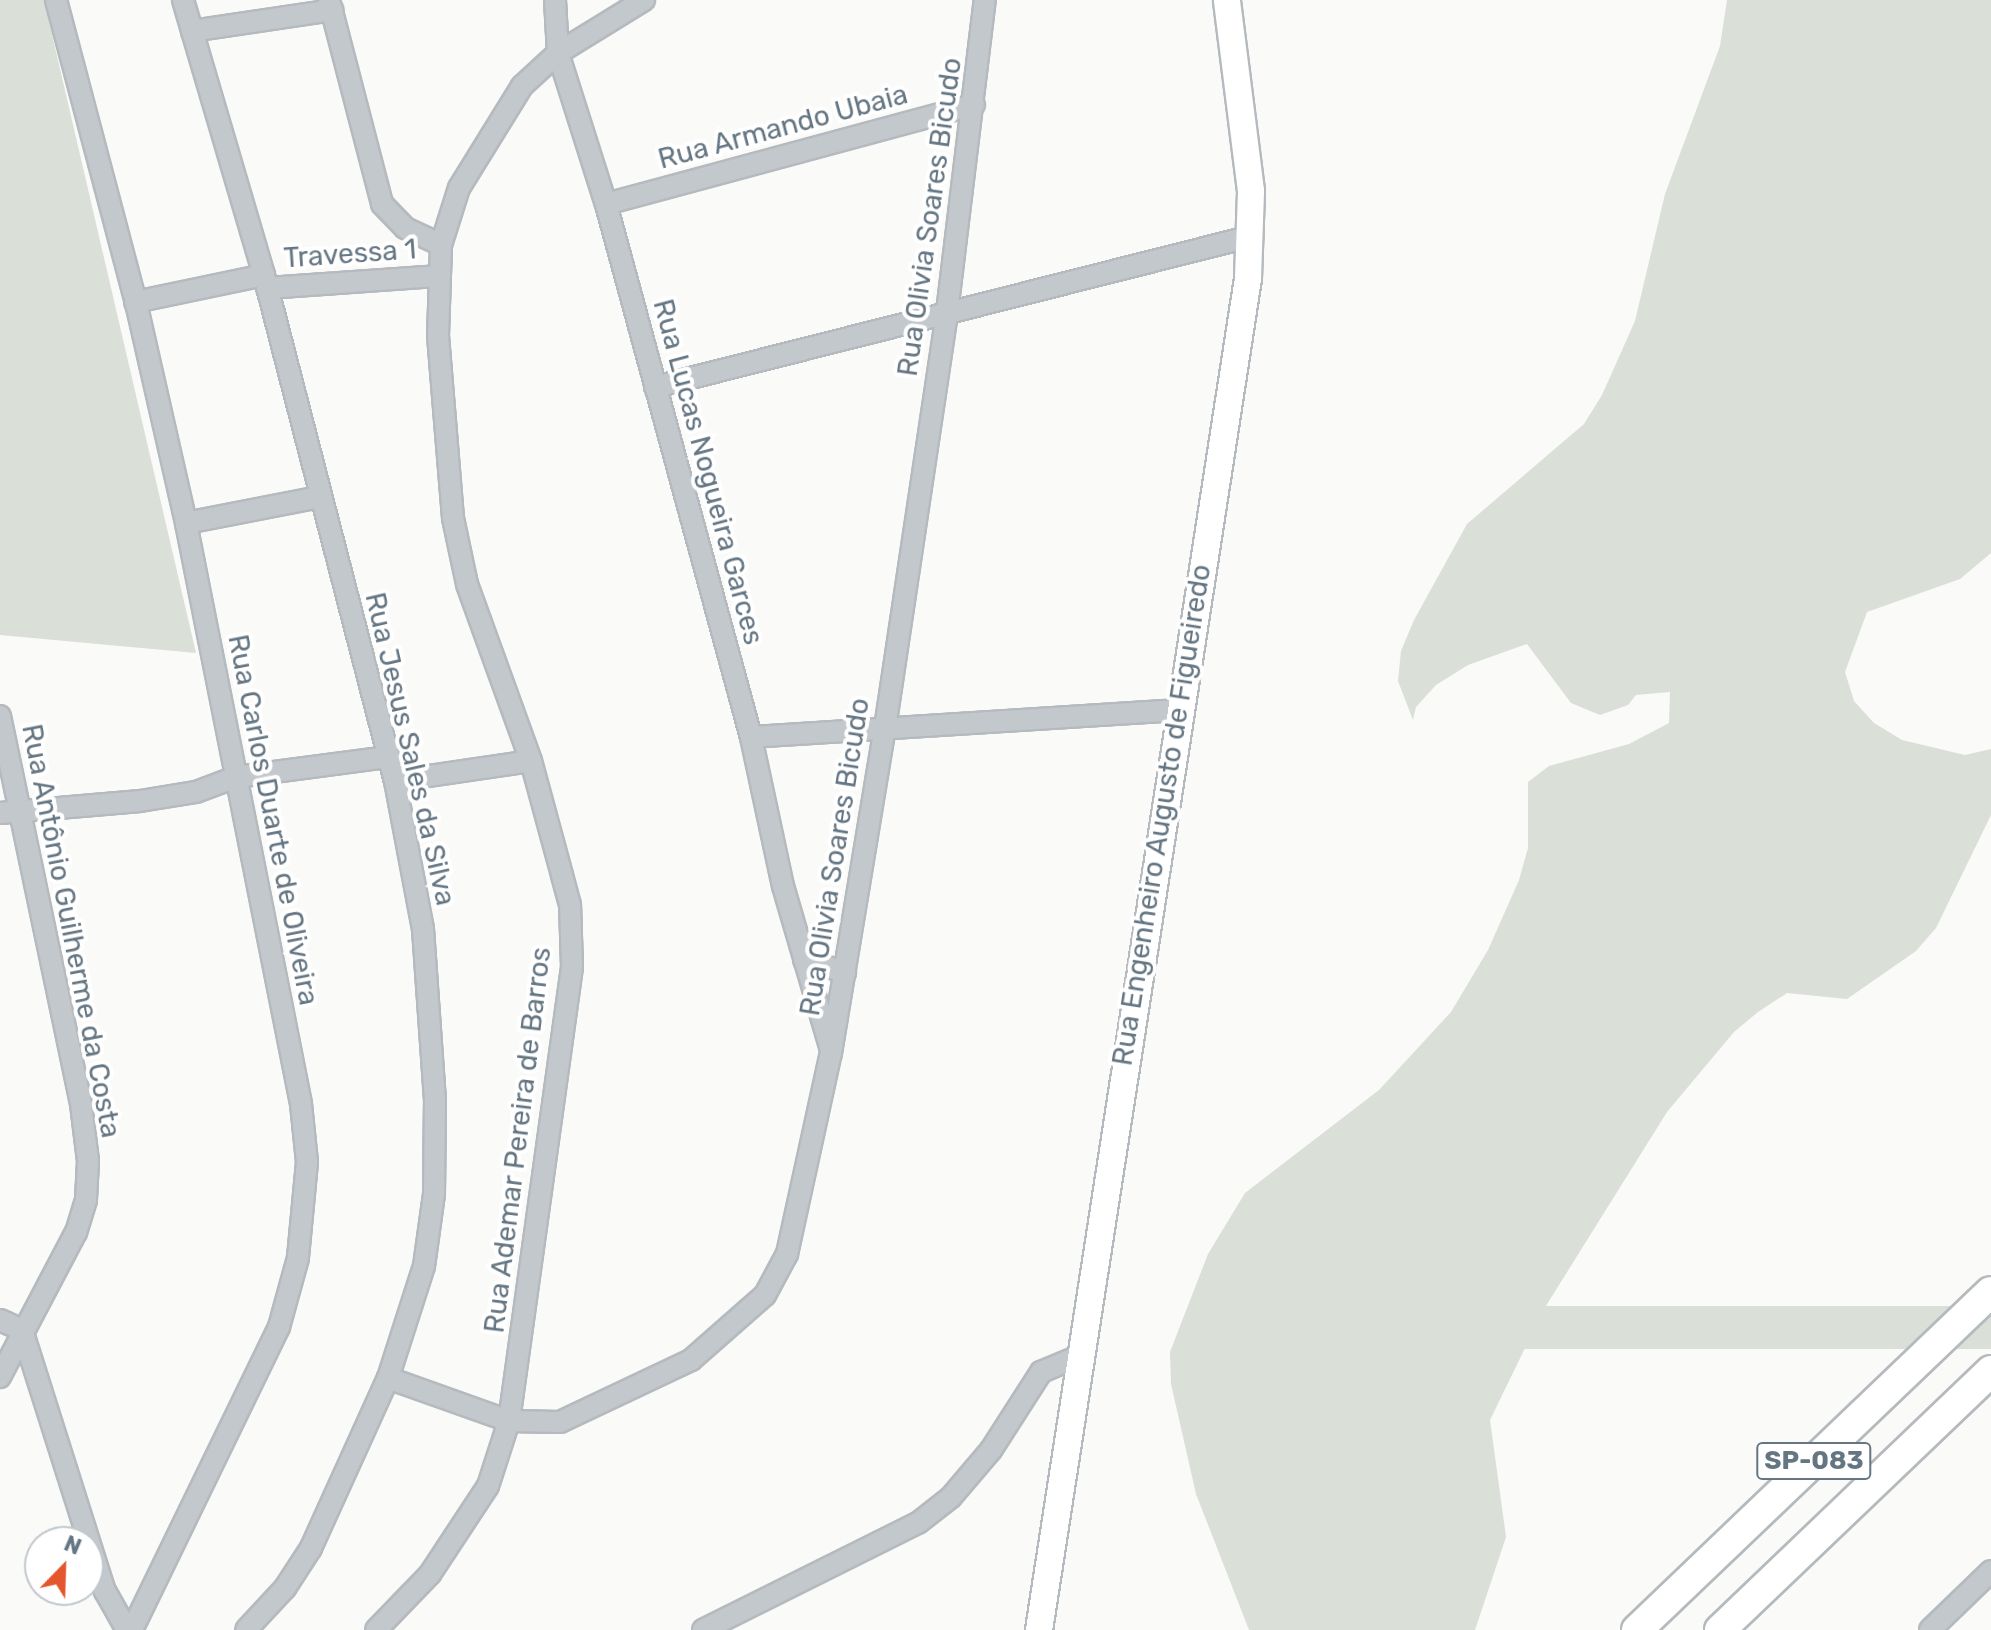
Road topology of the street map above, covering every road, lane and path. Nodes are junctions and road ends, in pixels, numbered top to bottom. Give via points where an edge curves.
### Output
1 (56, 0) edge
2 (183, 0) edge
3 (555, 0) edge
4 (644, 0) edge
5 (985, 0) edge
6 (1227, 0) edge
7 (330, 5) edge
8 (192, 31) junction
9 (558, 53) junction
10 (974, 105) junction
11 (606, 204) junction
12 (1252, 236) junction
13 (441, 245) junction
14 (437, 276) junction
15 (265, 282) junction
16 (135, 302) junction
17 (947, 312) junction
18 (655, 387) junction
19 (320, 497) junction
20 (186, 523) junction
21 (1177, 710) junction
22 (0, 716) edge
23 (885, 728) junction
24 (751, 737) junction
25 (387, 757) junction
26 (531, 761) junction
27 (236, 777) junction
28 (395, 781) junction
29 (9, 812) edge
30 (804, 960) junction
31 (845, 972) junction
32 (831, 1053) junction
33 (1991, 1292) edge
34 (0, 1320) edge
35 (22, 1330) junction
36 (1079, 1356) junction
37 (1991, 1371) edge
38 (0, 1377) edge
39 (388, 1378) junction
40 (509, 1421) junction
41 (1987, 1582) edge
42 (130, 1630) edge
43 (246, 1630) edge
44 (376, 1630) edge
45 (703, 1630) edge
46 (1039, 1630) edge
47 (1637, 1630) edge
48 (1720, 1630) edge
49 (1930, 1630) edge

1 - 16 street, Rua Carlos Duarte de Oliveira
2 - 8 street, Rua Jesus Sales da Silva
3 - 9 street, Rua Lucas Nogueira Garces
4 - 9 street, Rua Ademar Pereira de Barros
5 - 10 street, Rua Olivia Soares Bicudo
6 - 12 main road, Rua Engenheiro Augusto de Figueiredo
7 - 8 street
7 - 13 street via 382,204 405,228
8 - 15 street, Rua Jesus Sales da Silva
9 - 11 street, Rua Lucas Nogueira Garces
9 - 13 street, Rua Ademar Pereira de Barros via 522,86 478,153 459,188
10 - 11 street, Rua Armando Ubaia
10 - 17 street, Rua Olivia Soares Bicudo
11 - 18 street, Rua Lucas Nogueira Garces
12 - 17 street
12 - 21 main road, Rua Engenheiro Augusto de Figueiredo
13 - 14 street, Rua Ademar Pereira de Barros
14 - 15 street, Travessa 1
14 - 26 street, Rua Ademar Pereira de Barros via 453,518 467,584
15 - 16 street, Travessa 1
15 - 19 street, Rua Jesus Sales da Silva
16 - 20 street, Rua Carlos Duarte de Oliveira
17 - 18 street
17 - 23 street, Rua Olivia Soares Bicudo
18 - 24 street, Rua Lucas Nogueira Garces
19 - 20 street
19 - 25 street, Rua Jesus Sales da Silva
20 - 27 street, Rua Carlos Duarte de Oliveira
21 - 23 street
21 - 36 main road, Rua Engenheiro Augusto de Figueiredo
22 - 29 street, Rua Antônio Guilherme da Costa
23 - 24 street
23 - 31 street, Rua Olivia Soares Bicudo
24 - 30 street, Rua Lucas Nogueira Garces
25 - 27 street
25 - 28 street, Rua Jesus Sales da Silva
26 - 28 street
26 - 40 street, Rua Ademar Pereira de Barros via 570,905 572,967
27 - 29 street via 196,792
27 - 42 street, Rua Carlos Duarte de Oliveira via 301,1104 305,1214 279,1327
28 - 39 street, Rua Jesus Sales da Silva via 429,982 434,1178 424,1266
29 - 35 street, Rua Antônio Guilherme da Costa via 81,1104 88,1161 86,1200 76,1232
30 - 31 street
30 - 32 street, Rua Lucas Nogueira Garces
31 - 32 street, Rua Olivia Soares Bicudo
32 - 40 street, Rua Olivia Soares Bicudo via 797,1222 765,1295 691,1360 616,1400 560,1422
33 - 47 highway, SP-083
34 - 35 street
35 - 38 street, Rua Antônio Guilherme da Costa
35 - 42 street via 105,1591
36 - 45 street via 1041,1372 991,1450 951,1497 918,1523
36 - 46 main road, Rua Engenheiro Augusto de Figueiredo
37 - 48 highway, SP-083
39 - 40 street, Rua Olivia Soares Bicudo
39 - 43 street, Rua Jesus Sales da Silva via 311,1548 285,1588
40 - 44 street, Rua Ademar Pereira de Barros via 488,1486 430,1574
41 - 49 street

